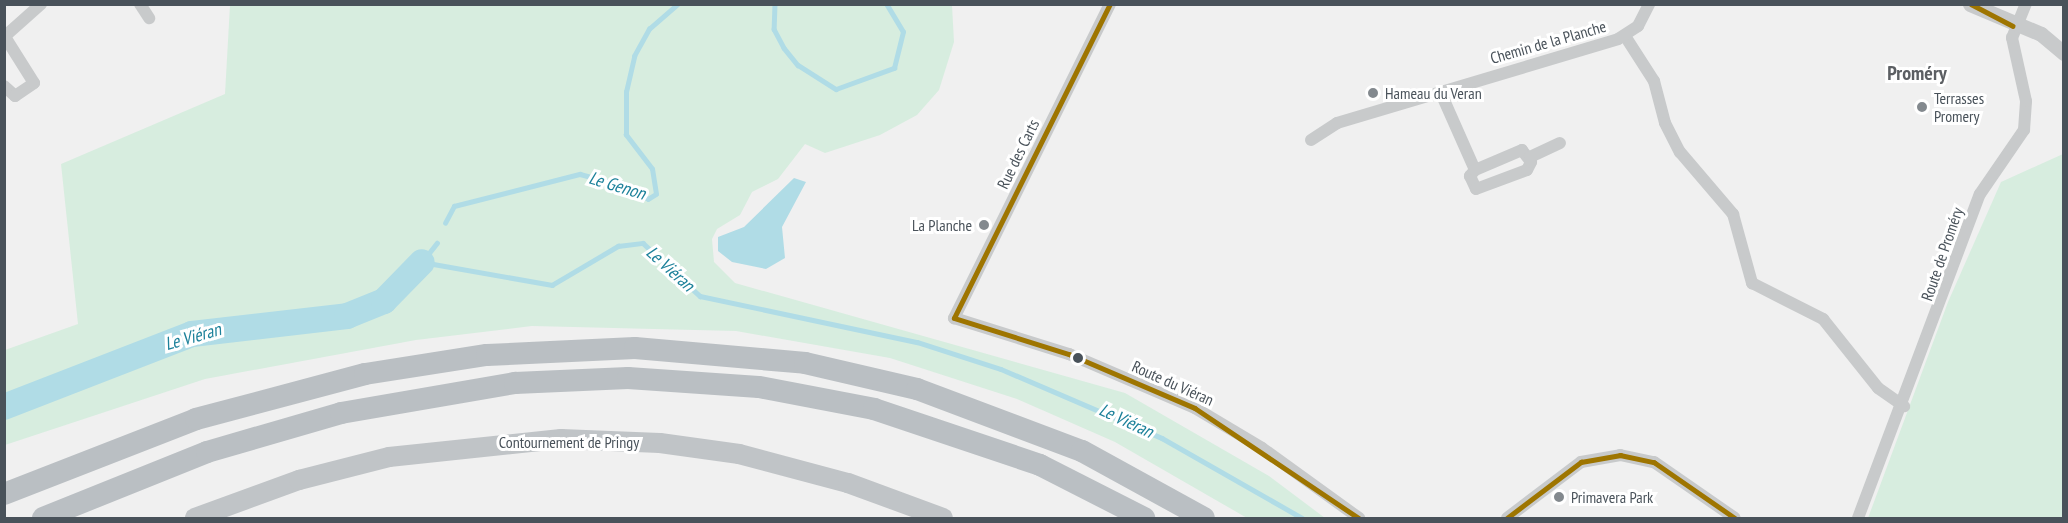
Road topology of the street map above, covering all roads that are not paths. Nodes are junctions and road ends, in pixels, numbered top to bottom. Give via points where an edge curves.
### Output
1 (41, 4) edge
2 (140, 4) edge
3 (1110, 4) edge
4 (1649, 4) edge
5 (1970, 4) edge
6 (2026, 4) edge
7 (149, 18) dead end
8 (2013, 26) junction
9 (1625, 36) junction
10 (5, 37) edge
11 (2064, 53) edge
12 (4, 86) edge
13 (1440, 91) junction
14 (1311, 140) dead end
15 (1560, 143) dead end
16 (1530, 157) junction
17 (1475, 170) junction
18 (954, 318) joint
19 (1904, 406) junction
20 (4, 494) edge
21 (43, 519) edge
22 (195, 519) edge
23 (226, 519) edge
24 (914, 519) edge
25 (943, 519) edge
26 (1144, 519) edge
27 (1204, 519) edge
28 (1359, 519) edge
29 (1507, 519) edge
30 (1735, 519) edge
31 (1858, 519) edge

1 - 10 street
2 - 7 street
3 - 18 street, Rue des Carts
4 - 9 street, Chemin de la Planche via 1643,19
5 - 8 street
6 - 8 street
8 - 11 street via 2041,34
8 - 19 street, Route de Proméry via 2026,123 1980,194
9 - 13 street, Chemin de la Planche
9 - 19 street via 1654,81 1666,127 1680,152 1733,214 1752,283 1823,319 1878,388
10 - 12 street via 34,83 15,96
13 - 14 street, Chemin de la Planche via 1337,123
13 - 17 street
15 - 16 street
16 - 17 street via 1518,151
16 - 17 street via 1527,170 1481,191 1470,181
18 - 28 street, Route du Viéran via 1069,354 1195,408 1262,448
19 - 31 street, Route de Proméry
20 - 27 highway via 196,419 365,374 487,355 635,348 794,361 917,389 1082,451
21 - 26 highway via 207,452 341,413 515,383 628,378 759,387 874,409 1040,465
22 - 25 highway, Contournement de Pringy via 299,480 389,457 489,443 590,439 739,454 848,483
23 - 24 highway, Contournement de Pringy via 325,484 407,465 572,451 658,455 761,470
29 - 30 street via 1581,462 1620,454 1654,462

